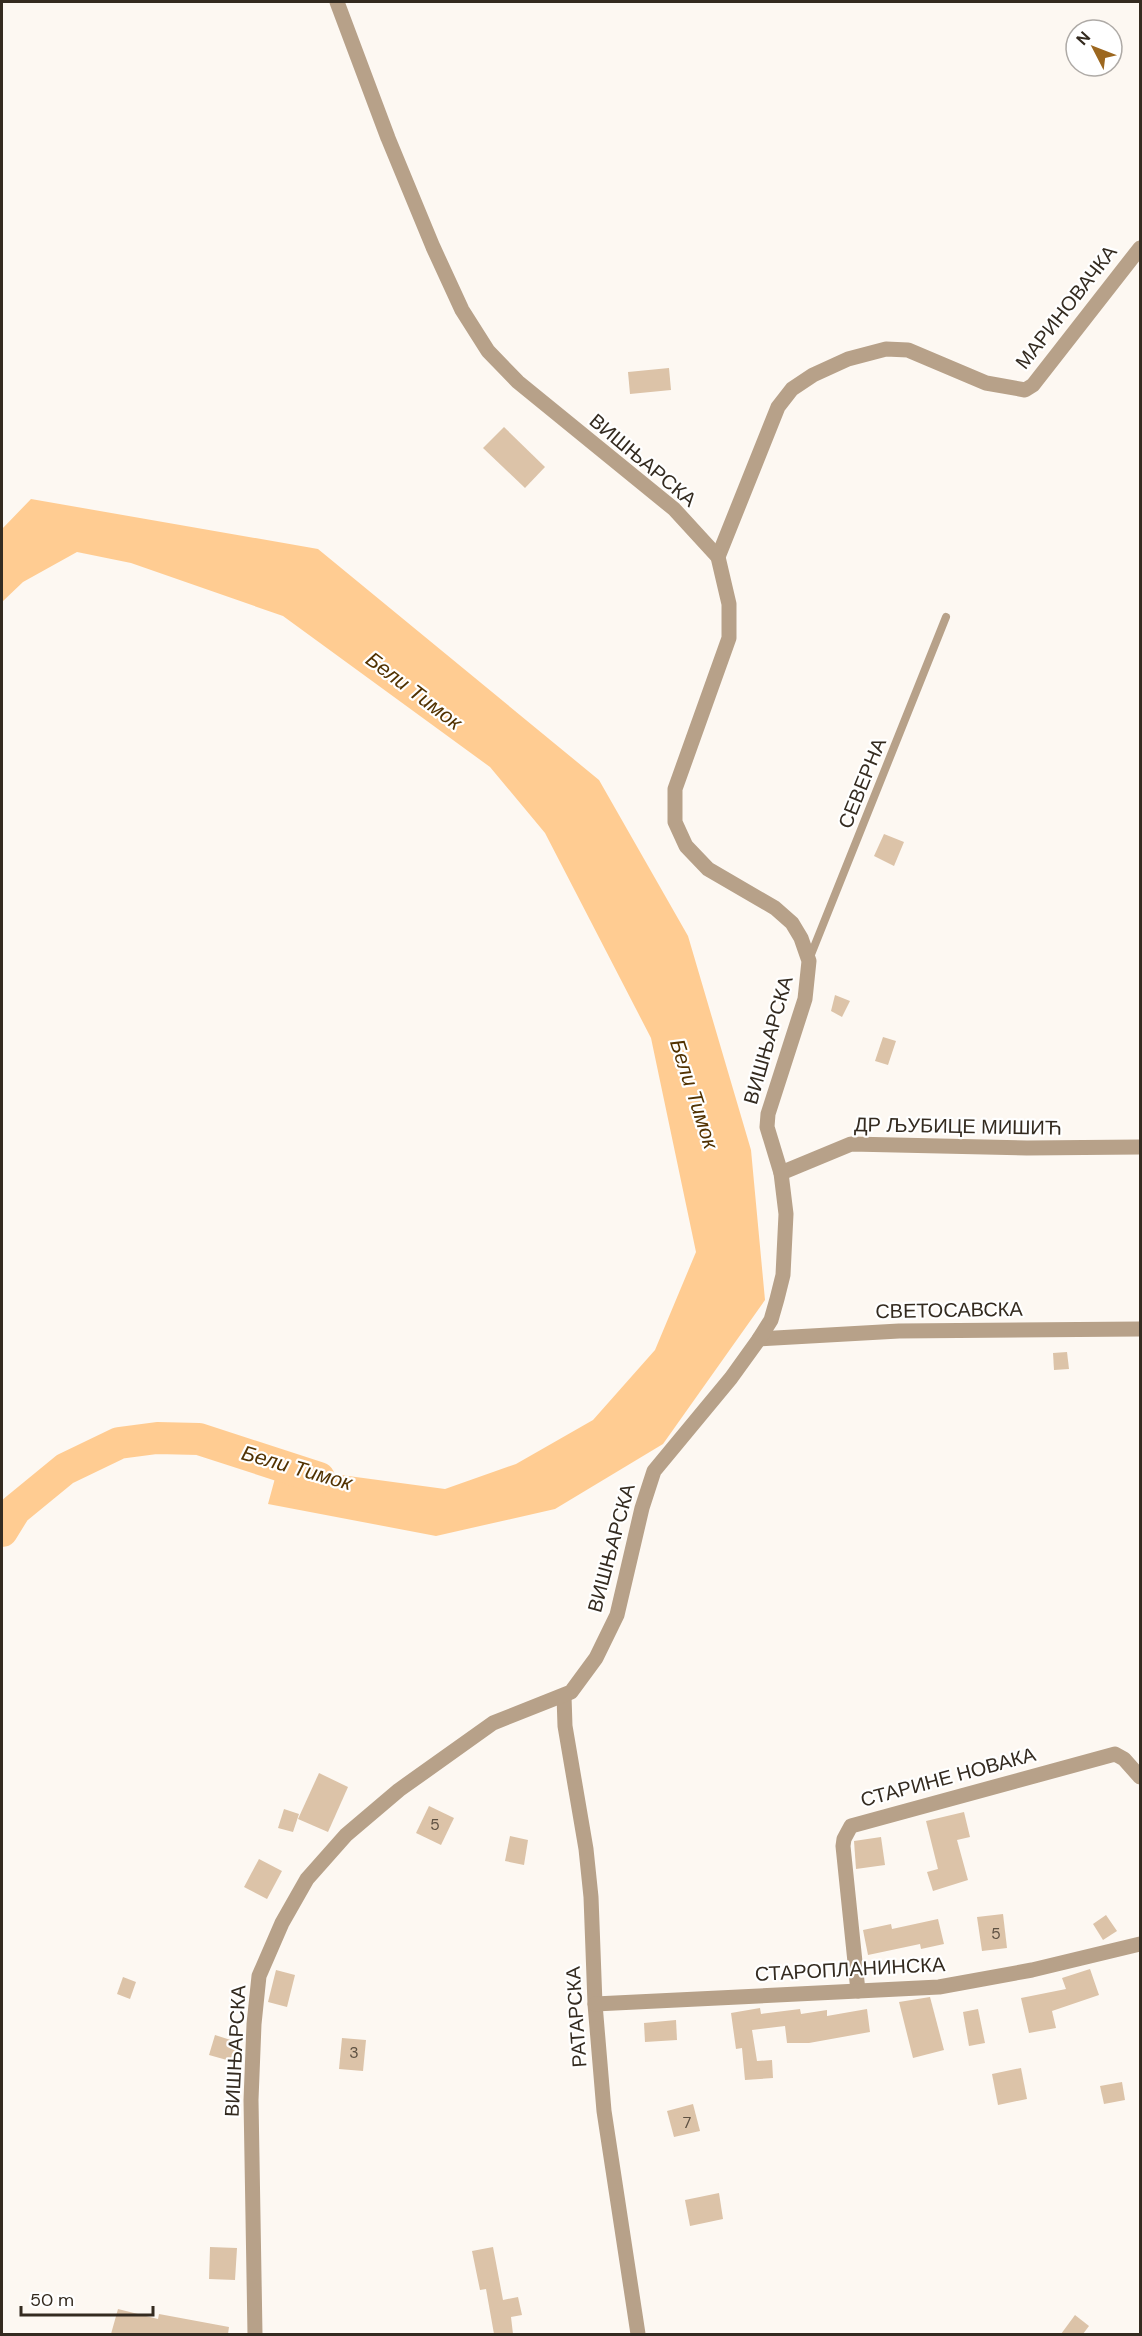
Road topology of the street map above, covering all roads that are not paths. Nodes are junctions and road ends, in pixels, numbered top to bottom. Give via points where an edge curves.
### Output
1 (337, 2) edge
2 (1140, 248) edge
3 (718, 557) junction
4 (946, 617) dead end
5 (809, 962) junction
6 (1140, 1147) edge
7 (781, 1173) junction
8 (1140, 1329) edge
9 (759, 1339) junction
10 (564, 1696) junction
11 (1140, 1777) edge
12 (1140, 1944) edge
13 (858, 1991) junction
14 (595, 2004) junction
15 (255, 2334) edge
16 (639, 2334) edge

1 - 3 street, ВИШЊАРСКА via 433,247 462,310 488,351 518,382 674,509
2 - 3 street, МАРИНОВАЧКА via 1033,385 1025,390 986,383 908,350 886,349 848,359 792,389 778,407 762,442
3 - 5 street, ВИШЊАРСКА via 729,604 729,638 675,789 675,822 686,846 708,869 775,908 792,923
4 - 5 lane, СЕВЕРНА
5 - 7 street, ВИШЊАРСКА via 805,999 768,1114 770,1140
6 - 7 street, ДР ЉУБИЦЕ МИШИЋ via 850,1144
7 - 9 street, ВИШЊАРСКА via 786,1214 783,1275 771,1320
8 - 9 street, СВЕТОСАВСКА via 898,1331
9 - 10 street, ВИШЊАРСКА via 654,1471 617,1615 596,1658
10 - 14 street, РАТАРСКА via 565,1726 591,1897
10 - 15 street, ВИШЊАРСКА via 542,1701 493,1723 399,1790 346,1835 322,1862 282,1923 260,1976 254,2024
11 - 13 street, СТАРИНЕ НОВАКА via 1115,1754 851,1826 843,1846
12 - 13 street, СТАРОПЛАНИНСКА via 1032,1970 939,1986
13 - 14 street, СТАРОПЛАНИНСКА
14 - 16 street, РАТАРСКА via 604,2111

